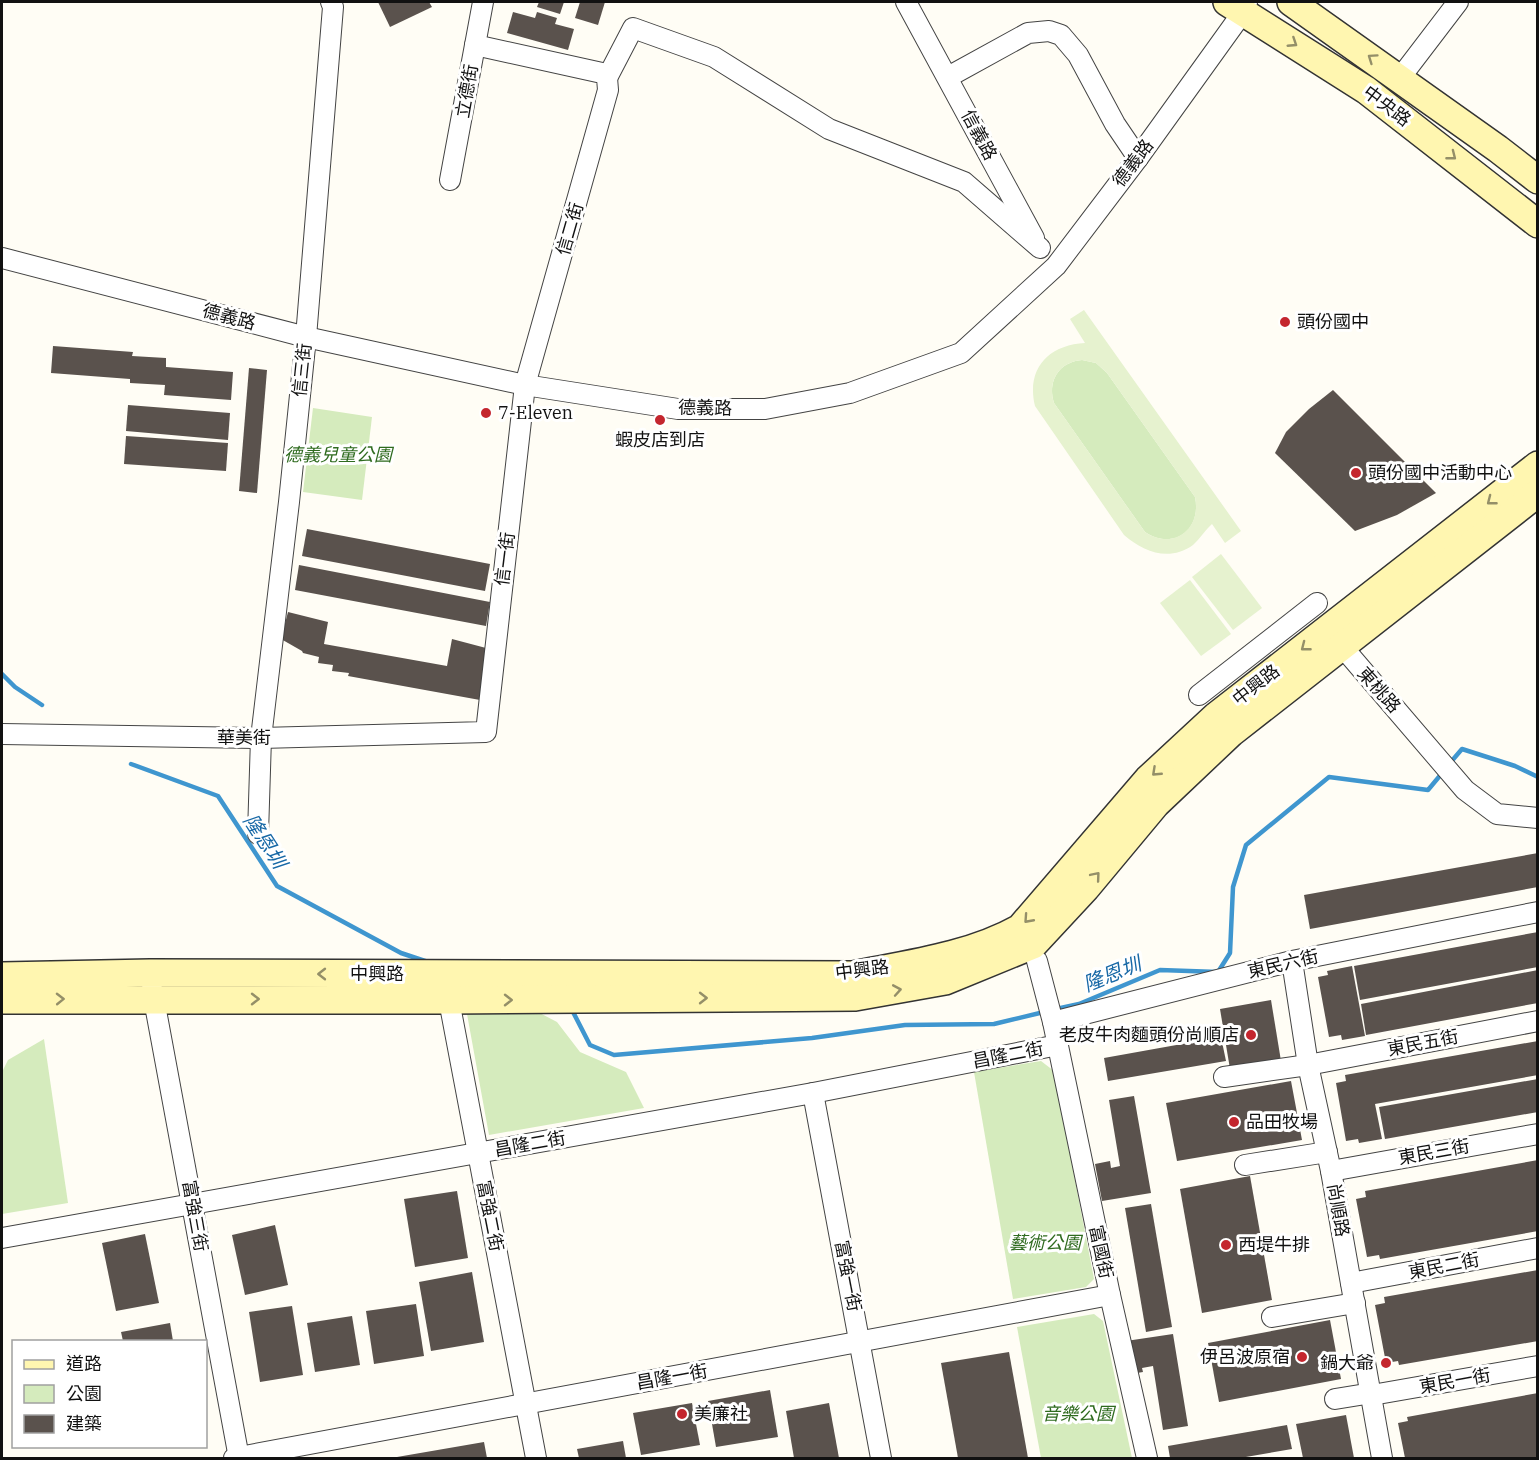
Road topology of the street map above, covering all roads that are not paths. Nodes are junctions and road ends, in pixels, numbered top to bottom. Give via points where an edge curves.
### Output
1 (331, 2) edge
2 (483, 2) edge
3 (906, 2) edge
4 (1291, 2) edge
5 (1458, 2) edge
6 (1239, 5) edge
7 (475, 45) junction
8 (605, 75) junction
9 (948, 77) junction
10 (1400, 78) junction
11 (1138, 158) junction
12 (450, 180) dead end
13 (1538, 180) edge
14 (1538, 224) edge
15 (1040, 248) junction
16 (2, 258) edge
17 (1056, 266) junction
18 (306, 337) junction
19 (525, 385) junction
20 (1538, 465) edge
21 (1538, 493) edge
22 (1317, 603) dead end
23 (1335, 638) junction
24 (1199, 695) dead end
25 (486, 732) joint
26 (2, 734) edge
27 (261, 738) junction
28 (1538, 818) edge
29 (258, 834) dead end
30 (1538, 912) edge
31 (1037, 961) dead end
32 (1292, 961) junction
33 (443, 974) junction
34 (2, 976) edge
35 (152, 986) junction
36 (2, 1000) edge
37 (450, 1000) junction
38 (1053, 1019) junction
39 (1538, 1021) edge
40 (1058, 1045) junction
41 (1308, 1065) junction
42 (1224, 1077) dead end
43 (813, 1093) junction
44 (1538, 1134) edge
45 (478, 1153) junction
46 (1329, 1161) junction
47 (1245, 1165) dead end
48 (193, 1204) junction
49 (2, 1238) edge
50 (1538, 1248) edge
51 (1351, 1283) junction
52 (1110, 1295) junction
53 (1355, 1303) junction
54 (1272, 1317) dead end
55 (860, 1343) junction
56 (1538, 1366) edge
57 (1372, 1394) junction
58 (1335, 1399) dead end
59 (526, 1404) junction
60 (237, 1458) edge
61 (536, 1458) edge
62 (881, 1458) edge
63 (1147, 1458) edge
64 (1383, 1458) edge

1 - 18 street, 信三街
2 - 7 street, 立德街
3 - 9 street, 信義路
10 -> 4 street, 中央路
5 - 10 street
6 - 11 street, 德義路
6 -> 14 street, 中央路 via 1366,90
7 - 8 street
7 - 12 street, 立德街
8 - 15 street, 信二街 via 633,28 714,57 829,129 964,182
8 - 19 street, 信二街 via 608,90
9 - 11 street via 1028,33 1060,34 1078,55
9 - 15 street, 信義路
10 - 13 street, 中央路
11 - 17 street, 德義路
15 - 17 street, 信義路
16 - 18 street, 德義路
17 - 19 street, 德義路 via 961,353 850,393 765,409 678,409
18 - 19 street, 德義路
18 - 27 street, 信三街
19 - 25 street, 信一街
20 -> 23 street, 中興路
21 - 23 street, 中興路
22 - 24 street
23 - 28 street, 東桃路 via 1465,790 1497,814
23 -> 33 street, 中興路 via 1216,716 1148,779 1020,928 1000,938 940,958 853,975
37 -> 23 street, 中興路 via 855,997 945,981 1000,959 1033,945 1156,804
25 - 27 street, 華美街
26 - 27 street, 華美街
27 - 29 street, 信三街
30 - 32 street, 東民六街
31 - 38 street
32 - 38 street, 東民六街
32 - 41 street, 尚順路
33 -> 35 street, 中興路
33 - 37 street, 富強二街
34 - 35 street, 中興路
36 -> 35 street, 中興路
35 -> 37 street, 中興路
35 - 48 street, 富強三街
37 - 45 street, 富強二街
38 - 40 street
39 - 41 street, 東民五街
40 - 43 street, 昌隆二街
40 - 52 street, 富國街
41 - 42 street, 東民五街
41 - 46 street, 尚順路
43 - 45 street, 昌隆二街
43 - 55 street, 富強一街
44 - 46 street, 東民三街
45 - 48 street, 昌隆二街
45 - 59 street, 富強二街
46 - 47 street, 東民三街
46 - 51 street, 尚順路
48 - 49 street, 昌隆二街
48 - 60 street, 富強三街
50 - 51 street, 東民二街
51 - 53 street, 尚順路
52 - 55 street, 昌隆一街
52 - 63 street, 富國街
53 - 54 street
53 - 57 street, 尚順路
55 - 59 street, 昌隆一街
55 - 62 street, 富強一街
56 - 57 street, 東民一街
57 - 58 street, 東民一街
57 - 64 street, 尚順路
59 - 60 street, 昌隆一街
59 - 61 street, 富強二街

